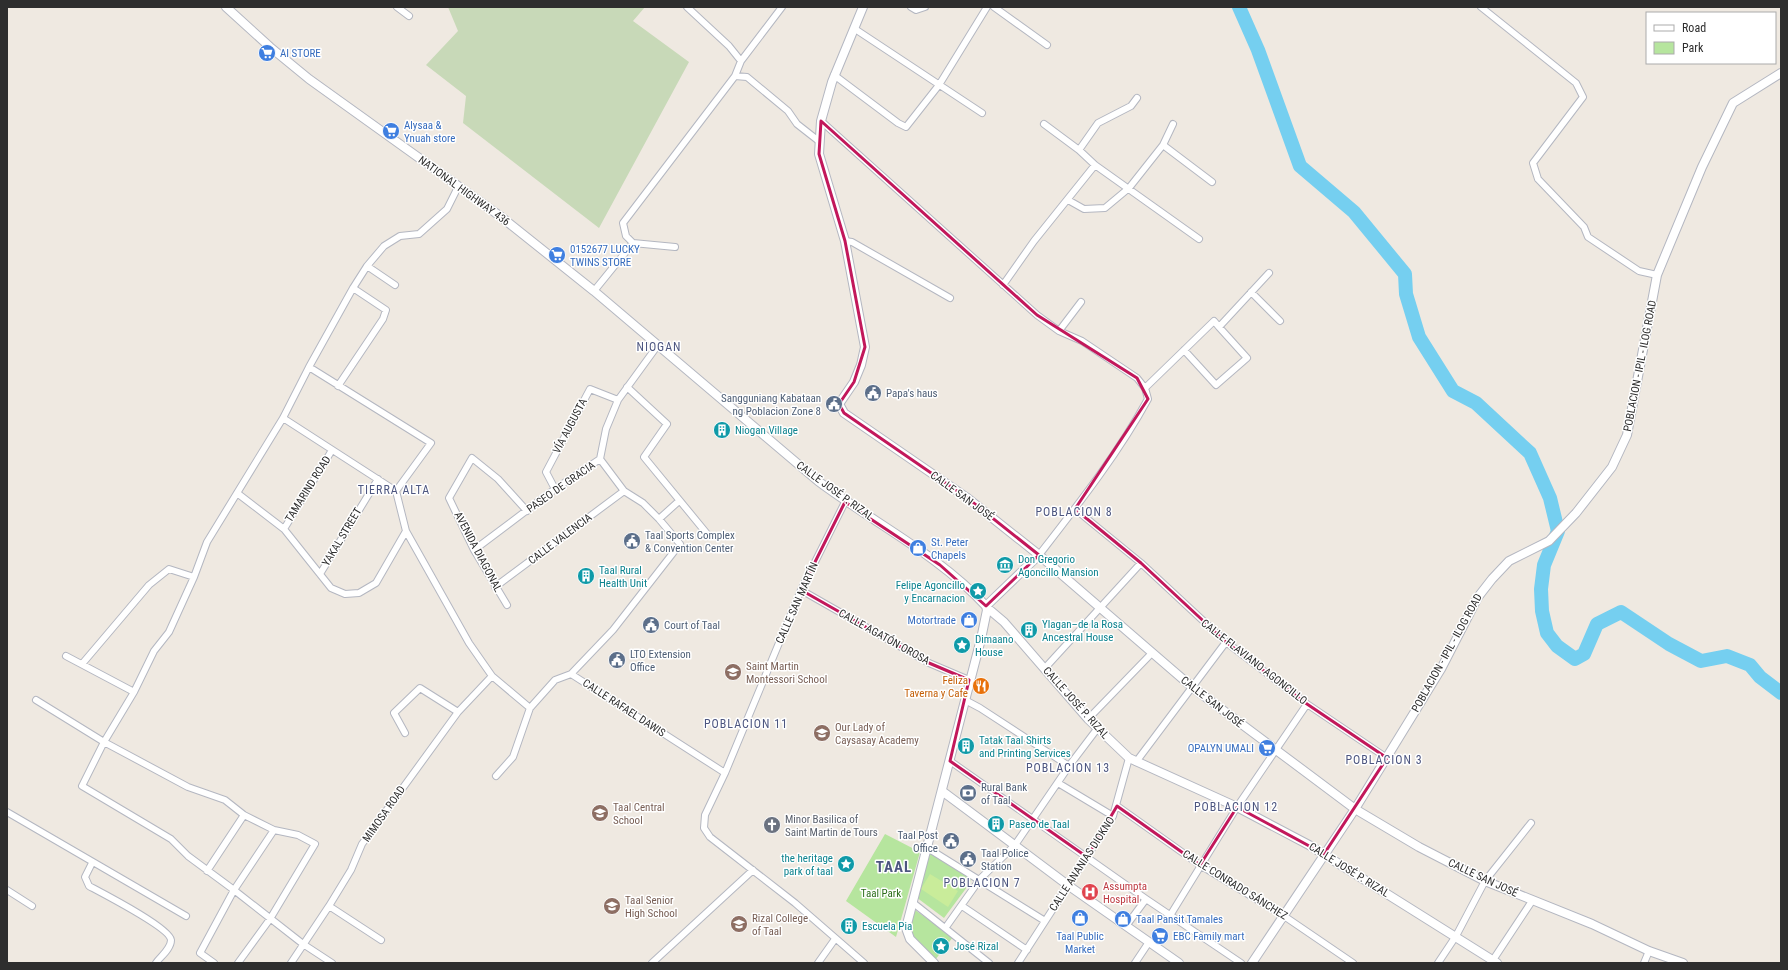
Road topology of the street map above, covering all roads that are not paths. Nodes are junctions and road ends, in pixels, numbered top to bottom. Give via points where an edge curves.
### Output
1 (226, 7) edge
2 (397, 7) edge
3 (687, 7) edge
4 (782, 7) edge
5 (863, 7) edge
6 (911, 7) edge
7 (925, 7) edge
8 (987, 7) edge
9 (994, 7) edge
10 (1481, 7) edge
11 (409, 16) dead end
12 (855, 29) junction
13 (1048, 46) dead end
14 (741, 60) junction
15 (1781, 74) edge
16 (834, 75) junction
17 (735, 76) junction
18 (939, 85) junction
19 (1136, 98) dead end
20 (982, 113) dead end
21 (821, 120) junction
22 (1044, 124) dead end
23 (1173, 124) dead end
24 (820, 142) junction
25 (1163, 145) junction
26 (1079, 150) junction
27 (1095, 165) junction
28 (1212, 182) dead end
29 (458, 187) junction
30 (1129, 188) junction
31 (1068, 200) junction
32 (1199, 239) dead end
33 (845, 241) junction
34 (633, 243) junction
35 (675, 248) dead end
36 (367, 266) junction
37 (1269, 273) dead end
38 (1657, 275) junction
39 (395, 285) dead end
40 (1002, 285) junction
41 (353, 288) junction
42 (594, 292) junction
43 (1251, 292) junction
44 (950, 298) dead end
45 (1081, 302) dead end
46 (1280, 321) dead end
47 (1219, 327) junction
48 (1059, 331) junction
49 (658, 345) junction
50 (1184, 350) junction
51 (309, 367) junction
52 (700, 380) joint
53 (338, 386) junction
54 (627, 388) junction
55 (1145, 388) junction
56 (618, 400) junction
57 (283, 418) junction
58 (332, 450) junction
59 (600, 459) junction
60 (378, 479) junction
61 (555, 489) junction
62 (624, 490) junction
63 (396, 492) junction
64 (237, 493) junction
65 (679, 501) junction
66 (845, 502) junction
67 (1075, 508) junction
68 (527, 511) junction
69 (659, 519) junction
70 (284, 529) junction
71 (406, 531) junction
72 (708, 535) dead end
73 (474, 550) junction
74 (1039, 555) junction
75 (1141, 563) junction
76 (320, 574) junction
77 (194, 577) junction
78 (495, 587) junction
79 (801, 590) junction
80 (507, 605) dead end
81 (986, 608) junction
82 (1099, 608) junction
83 (1226, 642) junction
84 (1151, 654) junction
85 (66, 656) dead end
86 (82, 664) junction
87 (1045, 668) junction
88 (571, 674) junction
89 (492, 676) junction
90 (970, 680) junction
91 (1192, 688) junction
92 (134, 692) junction
93 (36, 700) dead end
94 (965, 700) junction
95 (1307, 704) junction
96 (530, 708) junction
97 (458, 712) junction
98 (1088, 719) junction
99 (1097, 729) junction
100 (405, 733) dead end
101 (104, 742) junction
102 (1276, 751) junction
103 (1387, 758) junction
104 (1133, 760) junction
105 (950, 761) junction
106 (1069, 766) junction
107 (725, 773) junction
108 (496, 776) dead end
109 (1058, 783) junction
110 (942, 791) junction
111 (1117, 806) junction
112 (1237, 807) junction
113 (1355, 809) junction
114 (7, 812) edge
115 (244, 815) junction
116 (1113, 816) junction
117 (1032, 819) junction
118 (1531, 824) dead end
119 (274, 830) junction
120 (1015, 845) junction
121 (926, 847) junction
122 (1324, 854) junction
123 (1088, 857) junction
124 (92, 863) junction
125 (1200, 864) junction
126 (753, 870) junction
127 (207, 871) junction
128 (980, 880) junction
129 (1485, 881) junction
130 (1069, 886) junction
131 (7, 890) edge
132 (234, 890) junction
133 (1146, 899) junction
134 (1532, 900) junction
135 (912, 902) junction
136 (32, 906) dead end
137 (329, 906) junction
138 (962, 906) junction
139 (1171, 914) junction
140 (186, 916) dead end
141 (1284, 916) junction
142 (270, 919) junction
143 (1045, 921) junction
144 (1126, 926) junction
145 (946, 927) junction
146 (1456, 936) junction
147 (835, 939) junction
148 (381, 940) dead end
149 (1149, 942) junction
150 (303, 944) junction
151 (1027, 950) junction
152 (1650, 951) junction
153 (1494, 962) edge
154 (156, 963) edge
155 (214, 963) edge
156 (238, 963) edge
157 (291, 963) edge
158 (332, 963) edge
159 (652, 963) edge
160 (818, 963) edge
161 (864, 963) edge
162 (934, 963) edge
163 (989, 963) edge
164 (1018, 963) edge
165 (1135, 963) edge
166 (1179, 963) edge
167 (1241, 963) edge
168 (1252, 963) edge
169 (1353, 963) edge
170 (1438, 963) edge
171 (1644, 963) edge
172 (1683, 963) edge

1 - 29 street, NATIONAL HIGHWAY 436 via 270,48 309,79
2 - 11 street
3 - 14 street
4 - 14 street
5 - 12 street
6 - 7 street via 916,10
8 - 18 street
9 - 13 street
10 - 38 street via 1576,83 1583,97 1533,163 1538,179 1584,227 1588,237 1639,271
12 - 16 street
12 - 18 street
14 - 17 street
15 - 38 street, POBLACION - IPIL - ILOG ROAD via 1733,103 1702,167
16 - 18 street via 906,127
16 - 21 street
17 - 24 street via 747,77
17 - 34 street via 622,223 626,236
18 - 20 street
19 - 26 street via 1131,106 1098,123
21 - 24 street
21 - 40 street
22 - 26 street
23 - 25 street
24 - 33 street via 819,154
25 - 28 street
25 - 30 street
26 - 27 street
27 - 30 street
27 - 31 street
29 - 36 street via 447,209 419,234 400,236 384,246
29 - 42 street, NATIONAL HIGHWAY 436 via 500,216
30 - 31 street via 1105,208 1084,209
30 - 32 street
31 - 40 street
33 - 44 street via 852,242
33 - 74 street, CALLE SAN JOSÉ via 865,347 854,382 839,404 844,413 966,497
34 - 35 street
34 - 42 street
36 - 39 street
36 - 41 street
37 - 43 street
38 - 103 street, POBLACION - IPIL - ILOG ROAD via 1627,435 1612,467 1576,513 1549,542 1509,561 1492,578 1478,597 1441,669
40 - 48 street
41 - 51 street
41 - 53 street via 386,310 383,319
42 - 49 street, NATIONAL HIGHWAY 436
43 - 46 street
43 - 47 street
45 - 48 street
47 - 50 street via 1214,321
47 - 50 street via 1247,358 1216,385
48 - 55 street via 1082,341 1125,369
49 - 52 street, NATIONAL HIGHWAY 436
49 - 54 street, PASEO DE GRACIA
50 - 55 street
51 - 53 street
51 - 57 street
52 - 66 street, CALLE JOSÉ P. RIZAL via 793,461
53 - 63 street via 431,444
54 - 56 street, PASEO DE GRACIA
54 - 65 street via 667,424 644,457
55 - 67 street via 1148,399 1139,416
56 - 59 street, PASEO DE GRACIA via 606,429
56 - 61 street, VÍA AUGUSTA via 590,390 546,472
57 - 58 street
57 - 64 street
58 - 60 street
58 - 70 street, TAMARIND ROAD
59 - 61 street, PASEO DE GRACIA
59 - 62 street, CALLE RAFAEL DAWIS
60 - 63 street
60 - 76 street, YAKAL STREET
61 - 68 street, PASEO DE GRACIA
62 - 69 street, CALLE RAFAEL DAWIS
62 - 78 street, CALLE VALENCIA
63 - 71 street
64 - 70 street
64 - 77 street via 207,542
65 - 69 street
65 - 72 street
66 - 79 street, CALLE SAN MARTÍN
66 - 81 street, CALLE JOSÉ P. RIZAL via 940,565 965,584
67 - 74 street
67 - 75 street, CALLE FLAVIANO AGONCILLO
68 - 73 street, PASEO DE GRACIA
68 - 73 street, AVENIDA DIAGONAL via 498,479 472,458 449,498
69 - 88 street, CALLE RAFAEL DAWIS via 680,544 613,630
70 - 76 street
71 - 76 street via 376,583 359,593 345,594 332,588
71 - 89 street via 469,643
73 - 78 street, AVENIDA DIAGONAL
74 - 81 street
74 - 82 street, CALLE SAN JOSÉ
75 - 82 street
75 - 83 street, CALLE FLAVIANO AGONCILLO
77 - 86 street via 169,569 149,586
77 - 92 street via 169,632 154,650
78 - 80 street, AVENIDA DIAGONAL
79 - 90 street, CALLE AGATÓN OROSA via 929,663
79 - 107 street, CALLE SAN MARTÍN
81 - 87 street, CALLE JOSÉ P. RIZAL via 1004,622
81 - 90 street via 987,615
82 - 84 street, CALLE SAN JOSÉ
82 - 87 street
83 - 91 street
83 - 95 street, CALLE FLAVIANO AGONCILLO
84 - 91 street, CALLE SAN JOSÉ
84 - 98 street
85 - 86 street
86 - 92 street
87 - 98 street, CALLE JOSÉ P. RIZAL
88 - 96 street via 555,680
88 - 107 street, CALLE RAFAEL DAWIS
89 - 96 street
89 - 97 street, MIMOSA ROAD
90 - 94 street
91 - 102 street, CALLE SAN JOSÉ
91 - 104 street
92 - 101 street
93 - 101 street
94 - 105 street
94 - 106 street
95 - 102 street
95 - 103 street, CALLE FLAVIANO AGONCILLO
96 - 108 street via 513,756
97 - 100 street via 420,688 394,713
97 - 137 street, MIMOSA ROAD via 362,844 351,870
98 - 99 street, CALLE JOSÉ P. RIZAL
99 - 104 street, CALLE JOSÉ P. RIZAL
99 - 106 street
101 - 115 street via 188,787 225,800
101 - 127 street via 82,786 172,839
102 - 112 street
102 - 113 street, CALLE SAN JOSÉ
103 - 113 street, POBLACION - IPIL - ILOG ROAD
104 - 111 street, CALLE ANANIAS DIOKNO
104 - 112 street, CALLE JOSÉ P. RIZAL
105 - 110 street
105 - 117 street
106 - 109 street
107 - 126 street, CALLE SAN MARTÍN via 705,815 704,828 710,837
109 - 116 street
109 - 117 street
110 - 120 street
110 - 121 street
111 - 116 street, CALLE ANANIAS DIOKNO
111 - 125 street, CALLE CONRADO SÁNCHEZ
112 - 122 street, CALLE JOSÉ P. RIZAL
112 - 125 street
113 - 122 street, POBLACION - IPIL - ILOG ROAD
113 - 129 street, CALLE SAN JOSÉ via 1419,847
114 - 124 street
115 - 119 street
115 - 127 street
116 - 123 street, CALLE ANANIAS DIOKNO
117 - 120 street
117 - 123 street
118 - 129 street
119 - 132 street
119 - 142 street via 298,834 315,844
120 - 128 street
120 - 130 street
121 - 128 street
121 - 135 street
122 - 141 street, POBLACION - IPIL - ILOG ROAD
122 - 146 street, CALLE JOSÉ P. RIZAL
123 - 130 street, CALLE ANANIAS DIOKNO
123 - 133 street
124 - 140 street
124 - 154 street via 85,878 89,886 160,927 170,937 168,948
125 - 139 street
125 - 141 street, CALLE CONRADO SÁNCHEZ
126 - 147 street
126 - 159 street
127 - 132 street
128 - 138 street
128 - 143 street
129 - 134 street, CALLE SAN JOSÉ
129 - 146 street
130 - 143 street, CALLE ANANIAS DIOKNO
130 - 144 street
131 - 136 street
132 - 142 street
132 - 155 street via 200,954
133 - 139 street
133 - 144 street
134 - 152 street, CALLE SAN JOSÉ
134 - 153 street
135 - 145 street
135 - 162 street via 907,921 907,934 914,945
137 - 148 street
137 - 150 street, MIMOSA ROAD
138 - 145 street
138 - 151 street
139 - 167 street
141 - 168 street, POBLACION - IPIL - ILOG ROAD
141 - 169 street, CALLE CONRADO SÁNCHEZ
142 - 150 street
142 - 156 street
143 - 151 street, CALLE ANANIAS DIOKNO
144 - 149 street
145 - 163 street
146 - 153 street, CALLE JOSÉ P. RIZAL
146 - 170 street
147 - 160 street
147 - 161 street
149 - 165 street
149 - 166 street
150 - 157 street, MIMOSA ROAD
150 - 158 street
151 - 164 street, CALLE ANANIAS DIOKNO
152 - 171 street
152 - 172 street, CALLE SAN JOSÉ

